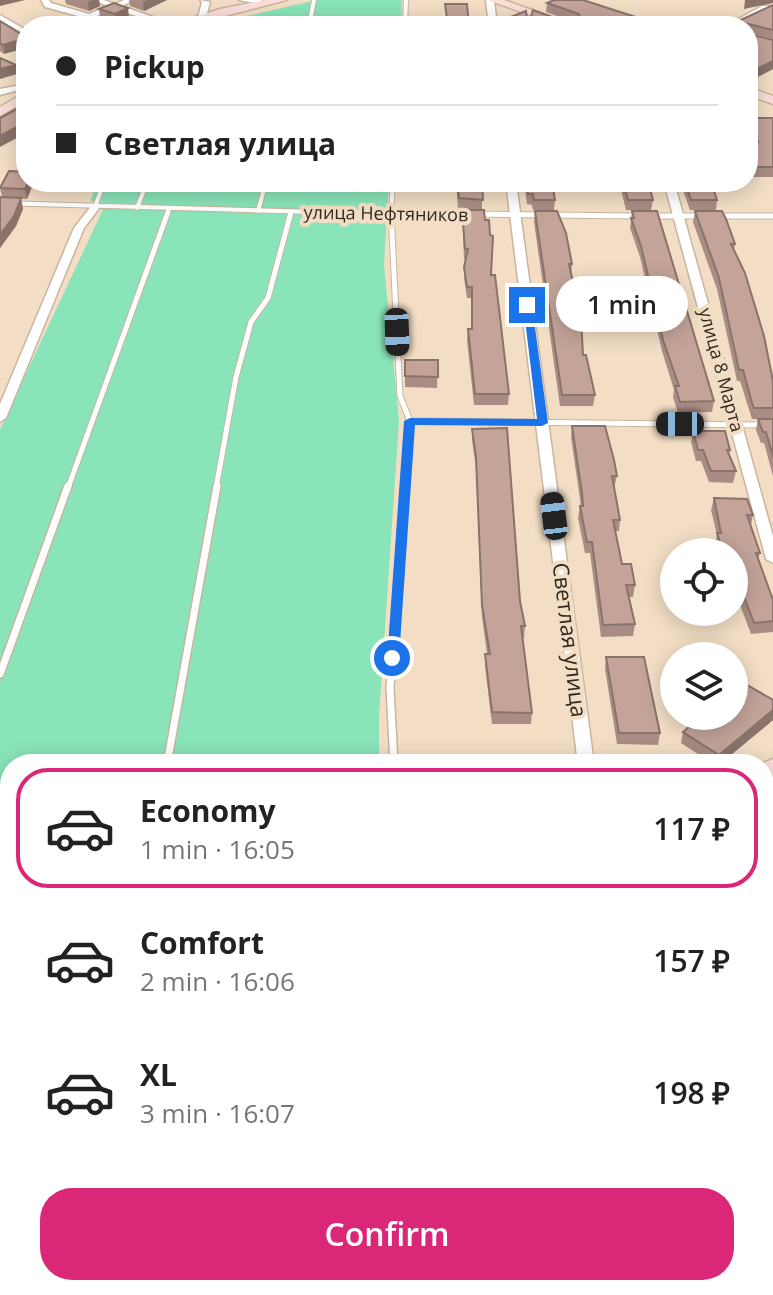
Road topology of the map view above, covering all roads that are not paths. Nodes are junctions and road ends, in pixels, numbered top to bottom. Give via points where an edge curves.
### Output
1 (45, 0) edge
2 (96, 0) edge
3 (130, 0) edge
4 (243, 0) edge
5 (282, 0) edge
6 (492, 0) edge
7 (772, 0) edge
8 (266, 3) junction
9 (116, 6) junction
10 (769, 8) edge
11 (86, 16) edge
12 (91, 16) edge
13 (145, 16) edge
14 (216, 16) edge
15 (541, 16) edge
16 (100, 192) edge
17 (143, 192) edge
18 (263, 192) edge
19 (392, 192) edge
20 (512, 192) edge
21 (672, 192) edge
22 (0, 203) edge
23 (95, 207) junction
24 (137, 208) junction
25 (169, 209) junction
26 (258, 211) junction
27 (291, 212) junction
28 (391, 214) junction
29 (515, 216) junction
30 (679, 216) junction
31 (773, 216) edge
32 (0, 418) edge
33 (410, 421) junction
34 (542, 423) junction
35 (736, 425) junction
36 (773, 425) edge
37 (773, 559) edge
38 (0, 674) edge
39 (169, 754) edge
40 (393, 754) edge
41 (585, 754) edge

1 - 11 street
2 - 9 street
3 - 9 street
4 - 8 street
5 - 8 street
6 - 15 street
7 - 10 lane
8 - 14 street
9 - 12 street
9 - 13 street
16 - 23 lane
17 - 24 lane
18 - 26 lane
19 - 28 lane
20 - 29 street, Светлая улица
21 - 30 street, улица 8 Марта
22 - 23 lane, улица Нефтяников
23 - 24 lane, улица Нефтяников
23 - 32 street via 79,228
24 - 25 lane, улица Нефтяников
25 - 26 lane, улица Нефтяников
25 - 38 lane
26 - 27 lane, улица Нефтяников
27 - 28 lane, улица Нефтяников
27 - 39 lane via 268,298 251,322 236,377
28 - 29 lane, улица Нефтяников
28 - 33 lane via 400,396
29 - 30 lane, улица Нефтяников
29 - 34 street, Светлая улица
30 - 31 lane, улица Нефтяников
30 - 35 street, улица 8 Марта
33 - 34 lane
33 - 40 lane via 390,688
34 - 35 lane
34 - 41 street, Светлая улица
35 - 36 lane
35 - 37 street, улица 8 Марта

